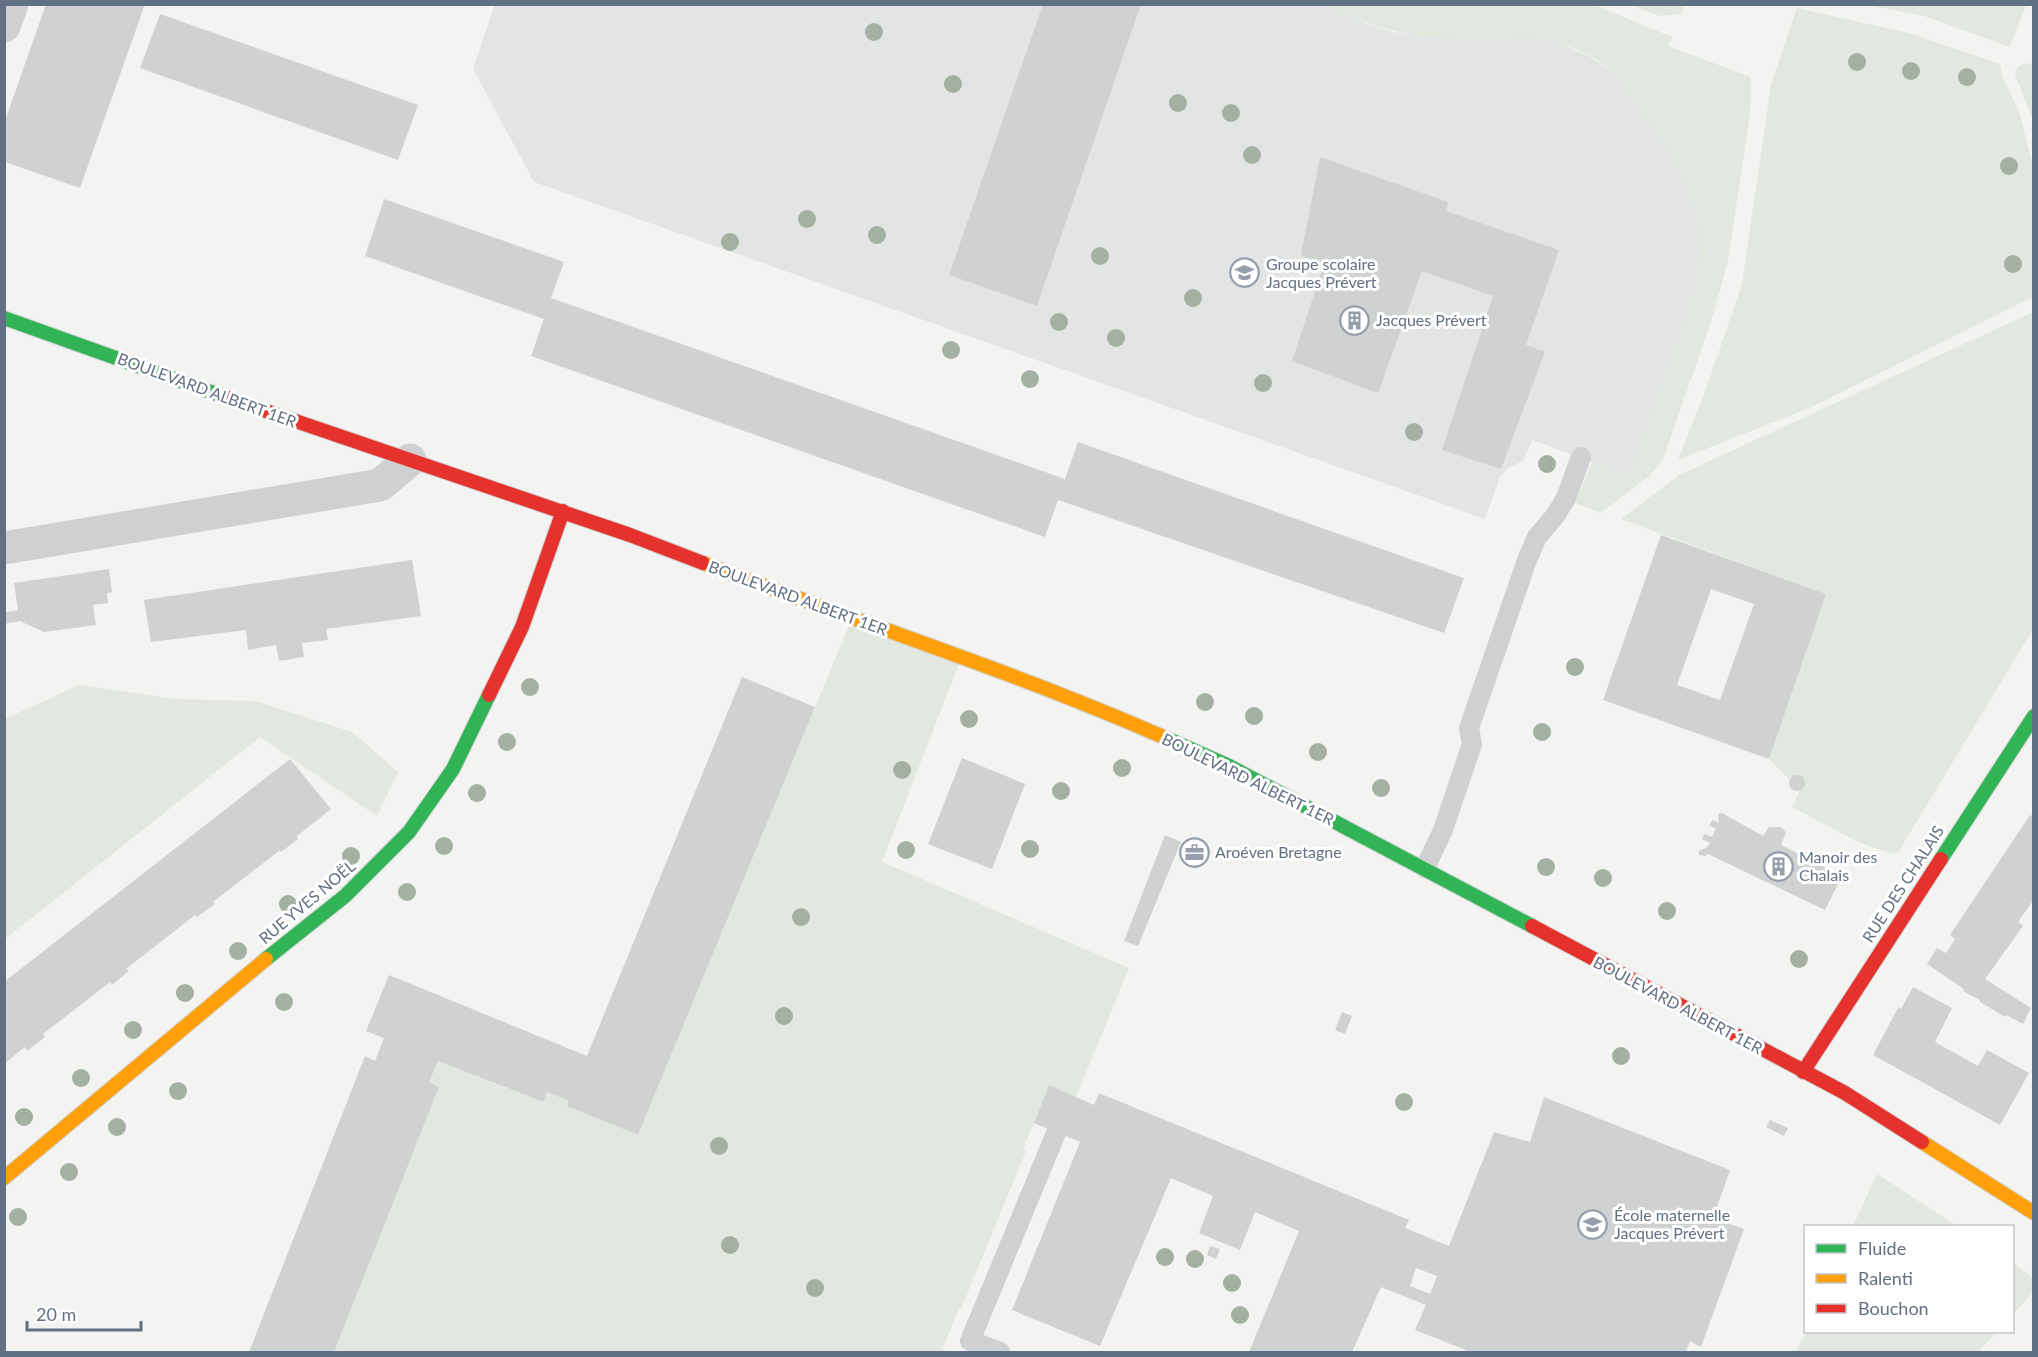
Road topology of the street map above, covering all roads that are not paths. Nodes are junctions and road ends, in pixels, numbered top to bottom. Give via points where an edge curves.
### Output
1 (12, 4) edge
2 (4, 26) edge
3 (4, 318) edge
4 (1581, 457) dead end
5 (410, 460) junction
6 (563, 512) junction
7 (4, 548) edge
8 (2034, 716) edge
9 (1425, 868) junction
10 (1803, 1072) junction
11 (1056, 1133) dead end
12 (4, 1178) edge
13 (2034, 1213) edge
14 (1000, 1353) edge

1 - 2 street
3 - 5 street, BOULEVARD ALBERT 1ER
4 - 9 lane via 1566,498 1537,537 1527,560 1470,728 1472,744 1443,830
5 - 6 street, BOULEVARD ALBERT 1ER
5 - 7 street via 380,485
6 - 9 street, BOULEVARD ALBERT 1ER via 962,656 1113,715 1229,766
6 - 12 street, RUE YVES NOËL via 517,637 453,769 409,832 345,896 206,1007
8 - 10 street, RUE DES CHALAIS
9 - 10 street, BOULEVARD ALBERT 1ER
10 - 13 street, BOULEVARD ALBERT 1ER via 1845,1094
11 - 14 lane via 970,1341

